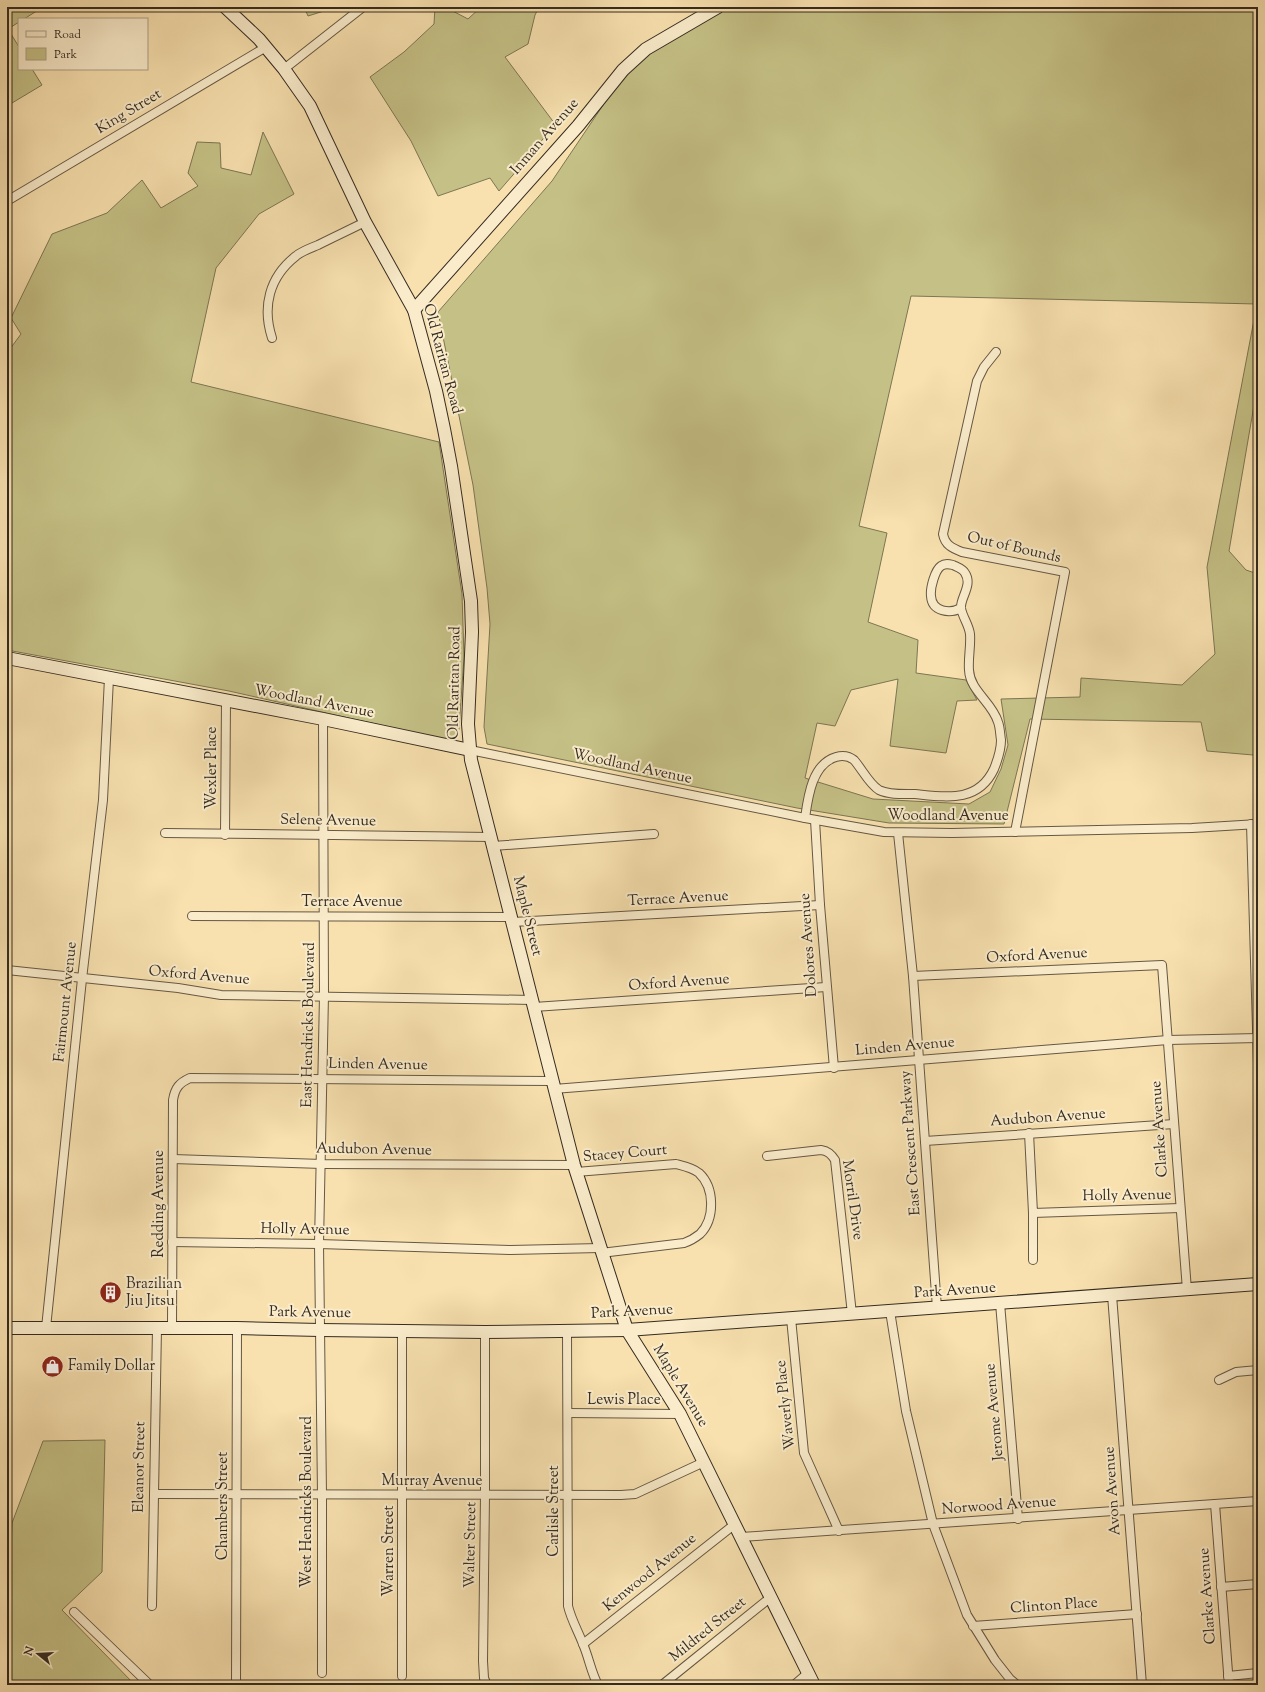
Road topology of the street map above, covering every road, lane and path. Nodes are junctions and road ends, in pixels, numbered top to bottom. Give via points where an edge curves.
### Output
1 (224, 7) edge
2 (363, 7) edge
3 (718, 7) edge
4 (266, 47) junction
5 (284, 69) junction
6 (7, 201) edge
7 (365, 222) junction
8 (414, 310) junction
9 (272, 338) dead end
10 (996, 352) dead end
11 (961, 608) junction
12 (7, 658) edge
13 (109, 678) junction
14 (226, 701) junction
15 (322, 719) junction
16 (470, 750) junction
17 (805, 818) junction
18 (815, 820) junction
19 (1255, 824) edge
20 (1015, 832) junction
21 (165, 833) dead end
22 (898, 833) junction
23 (654, 834) dead end
24 (225, 835) junction
25 (322, 835) junction
26 (492, 842) junction
27 (820, 905) junction
28 (192, 916) dead end
29 (324, 916) junction
30 (512, 919) junction
31 (1257, 956) edge
32 (1162, 965) joint
33 (7, 970) edge
34 (913, 976) junction
35 (82, 979) junction
36 (826, 987) junction
37 (324, 995) junction
38 (533, 1004) junction
39 (1257, 1038) edge
40 (1168, 1040) junction
41 (919, 1059) junction
42 (1258, 1063) edge
43 (834, 1068) junction
44 (323, 1078) junction
45 (180, 1083) joint
46 (553, 1085) junction
47 (1174, 1124) junction
48 (1029, 1133) junction
49 (925, 1140) junction
50 (767, 1156) dead end
51 (173, 1159) junction
52 (322, 1164) junction
53 (575, 1169) junction
54 (1180, 1208) junction
55 (1033, 1213) junction
56 (172, 1242) junction
57 (319, 1244) junction
58 (601, 1250) junction
59 (1033, 1260) dead end
60 (1258, 1284) edge
61 (1187, 1290) junction
62 (1112, 1295) junction
63 (1000, 1303) junction
64 (937, 1308) junction
65 (890, 1311) junction
66 (852, 1314) junction
67 (791, 1318) junction
68 (7, 1328) edge
69 (46, 1328) junction
70 (157, 1328) junction
71 (172, 1328) junction
72 (237, 1328) junction
73 (320, 1330) junction
74 (402, 1330) junction
75 (627, 1330) junction
76 (567, 1331) junction
77 (485, 1332) junction
78 (1258, 1370) edge
79 (1219, 1380) dead end
80 (568, 1413) junction
81 (680, 1414) junction
82 (704, 1462) junction
83 (154, 1494) junction
84 (237, 1494) junction
85 (322, 1495) junction
86 (403, 1495) junction
87 (485, 1495) junction
88 (568, 1495) junction
89 (1258, 1501) edge
90 (1215, 1504) junction
91 (1128, 1511) junction
92 (1018, 1518) junction
93 (735, 1524) junction
94 (933, 1524) junction
95 (839, 1531) junction
96 (741, 1537) junction
97 (1258, 1584) edge
98 (1221, 1587) junction
99 (771, 1597) junction
100 (152, 1606) dead end
101 (74, 1612) dead end
102 (1137, 1614) junction
103 (973, 1626) junction
104 (583, 1644) junction
105 (322, 1673) dead end
106 (808, 1673) junction
107 (1258, 1673) edge
108 (402, 1676) dead end
109 (1228, 1676) junction
110 (150, 1685) edge
111 (236, 1685) edge
112 (487, 1685) edge
113 (598, 1685) edge
114 (662, 1685) edge
115 (794, 1685) edge
116 (814, 1685) edge
117 (1017, 1685) edge
118 (1142, 1685) edge
119 (1228, 1685) edge

1 - 4 main road, Old Raritan Road
2 - 5 street
3 - 8 main road, Inman Avenue via 646,49 623,70 578,126
4 - 5 main road, Old Raritan Road
4 - 6 street, King Street
5 - 7 main road, Old Raritan Road via 310,106
7 - 8 main road, Old Raritan Road
7 - 9 street via 297,255 283,270 274,283 267,307 267,323
8 - 16 main road, Old Raritan Road via 446,436 471,601 468,724
10 - 20 street, Out of Bounds via 977,381 943,534 945,541 962,552 1065,572
11 - 11 street via 949,612 933,605 931,596 934,581 937,571 943,564 956,566 966,574 967,586
11 - 17 street via 970,632 971,679 998,722 1001,746 989,779 983,786 964,795 888,792 874,786 850,757 839,756 827,761 817,774 809,795
12 - 13 main road, Woodland Avenue
13 - 14 main road, Woodland Avenue
13 - 35 street, Fairmount Avenue via 103,800
14 - 15 main road, Woodland Avenue
14 - 24 street, Wexler Place
15 - 16 main road, Woodland Avenue
15 - 25 street, East Hendricks Boulevard
16 - 17 street, Woodland Avenue
16 - 26 main road, Maple Street via 474,777
17 - 18 street, Woodland Avenue
18 - 22 street, Woodland Avenue via 865,830
18 - 27 street, Dolores Avenue
19 - 20 street, Woodland Avenue
19 - 31 street
20 - 22 street, Woodland Avenue
21 - 24 street, Selene Avenue
22 - 34 street, East Crescent Parkway
23 - 26 street, Selene Avenue
24 - 25 street, Selene Avenue
25 - 26 street, Selene Avenue
25 - 29 street, East Hendricks Boulevard
26 - 30 main road, Maple Street
27 - 30 street, Terrace Avenue
27 - 36 street, Dolores Avenue
28 - 29 street, Terrace Avenue
29 - 30 street, Terrace Avenue
29 - 37 street, East Hendricks Boulevard
30 - 38 main road, Maple Street
31 - 39 street
32 - 34 street, Oxford Avenue
32 - 40 street, Clarke Avenue
33 - 35 street, Oxford Avenue
34 - 41 street, East Crescent Parkway
35 - 37 street, Oxford Avenue via 178,988 221,995
35 - 69 street, Fairmount Avenue
36 - 38 street, Oxford Avenue
36 - 43 street, Dolores Avenue
37 - 38 street, Oxford Avenue
37 - 44 street, East Hendricks Boulevard
38 - 46 main road, Maple Street
39 - 40 street, Linden Avenue
39 - 42 street
40 - 41 street, Linden Avenue
40 - 47 street, Clarke Avenue
41 - 43 street, Linden Avenue
41 - 49 street, East Crescent Parkway
43 - 46 street, Linden Avenue
44 - 45 street, Linden Avenue via 190,1078
44 - 46 street, Linden Avenue
44 - 52 street, East Hendricks Boulevard
45 - 51 street, Redding Avenue via 174,1094
46 - 53 main road, Maple Avenue
47 - 48 street, Audubon Avenue
47 - 54 street, Clarke Avenue
48 - 49 street, Audubon Avenue
48 - 55 street
49 - 64 street, East Crescent Parkway
50 - 66 street, Morril Drive via 821,1150 832,1155
51 - 52 street, Audubon Avenue
51 - 56 street, Redding Avenue
52 - 53 street, Audubon Avenue
52 - 57 street, East Hendricks Boulevard
53 - 58 main road, Maple Avenue
53 - 58 street, Stacey Court via 676,1164 699,1174 709,1192 711,1203 707,1225 694,1238 684,1243
54 - 55 street, Holly Avenue
54 - 61 street, Clarke Avenue
55 - 59 street
56 - 57 street, Holly Avenue
56 - 71 street, Redding Avenue
57 - 58 street, Holly Avenue
57 - 73 street, East Hendricks Boulevard
58 - 75 main road, Maple Avenue
60 - 61 main road, Park Avenue
61 - 62 main road, Park Avenue
62 - 63 main road, Park Avenue
62 - 91 street, Avon Avenue
63 - 64 main road, Park Avenue
63 - 92 street, Jerome Avenue
64 - 65 main road, Park Avenue
65 - 66 main road, Park Avenue
65 - 94 street via 906,1411
66 - 67 main road, Park Avenue
67 - 75 main road, Park Avenue
67 - 95 street, Waverly Place via 804,1453
68 - 69 main road, Park Avenue
69 - 70 main road, Park Avenue
70 - 71 main road, Park Avenue
70 - 83 street, Eleanor Street
71 - 72 main road, Park Avenue
72 - 73 main road, Park Avenue
72 - 84 street, Chambers Street
73 - 74 main road, Park Avenue
73 - 85 street, West Hendricks Boulevard
74 - 77 main road, Park Avenue
74 - 86 street, Warren Street
75 - 76 main road, Park Avenue
75 - 81 main road, Maple Avenue
76 - 77 main road, Park Avenue
76 - 80 street, Carlisle Street
77 - 87 street, Walter Street
78 - 79 street via 1236,1372
80 - 81 street, Lewis Place
80 - 88 street, Carlisle Street
81 - 82 main road, Maple Avenue
82 - 88 street, Murray Avenue via 635,1494
82 - 93 main road, Maple Avenue
83 - 84 street, Murray Avenue
83 - 100 street, Eleanor Street
84 - 85 street, Murray Avenue
84 - 111 street, Chambers Street
85 - 86 street, Murray Avenue
85 - 105 street, West Hendricks Boulevard
86 - 87 street, Murray Avenue
86 - 108 street, Warren Street
87 - 88 street, Murray Avenue
87 - 112 street, Walter Street via 483,1661
88 - 104 street, Carlisle Street via 568,1606
89 - 90 street, Norwood Avenue
90 - 91 street, Norwood Avenue
90 - 98 street, Clarke Avenue
91 - 92 street, Norwood Avenue
91 - 102 street, Avon Avenue
92 - 94 street, Norwood Avenue
93 - 96 main road, Maple Avenue
93 - 104 street, Kenwood Avenue
94 - 95 street, Norwood Avenue
94 - 103 street
95 - 96 street, Norwood Avenue
96 - 99 main road, Maple Avenue
97 - 98 street
98 - 109 street, Clarke Avenue
99 - 106 main road, Maple Avenue
99 - 114 street, Mildred Street
101 - 110 street
102 - 103 street, Clinton Place
102 - 118 street, Avon Avenue
103 - 117 street via 995,1660
104 - 113 street, Carlisle Street
106 - 115 street
106 - 116 main road, Maple Avenue
107 - 109 street
109 - 119 street, Clarke Avenue

